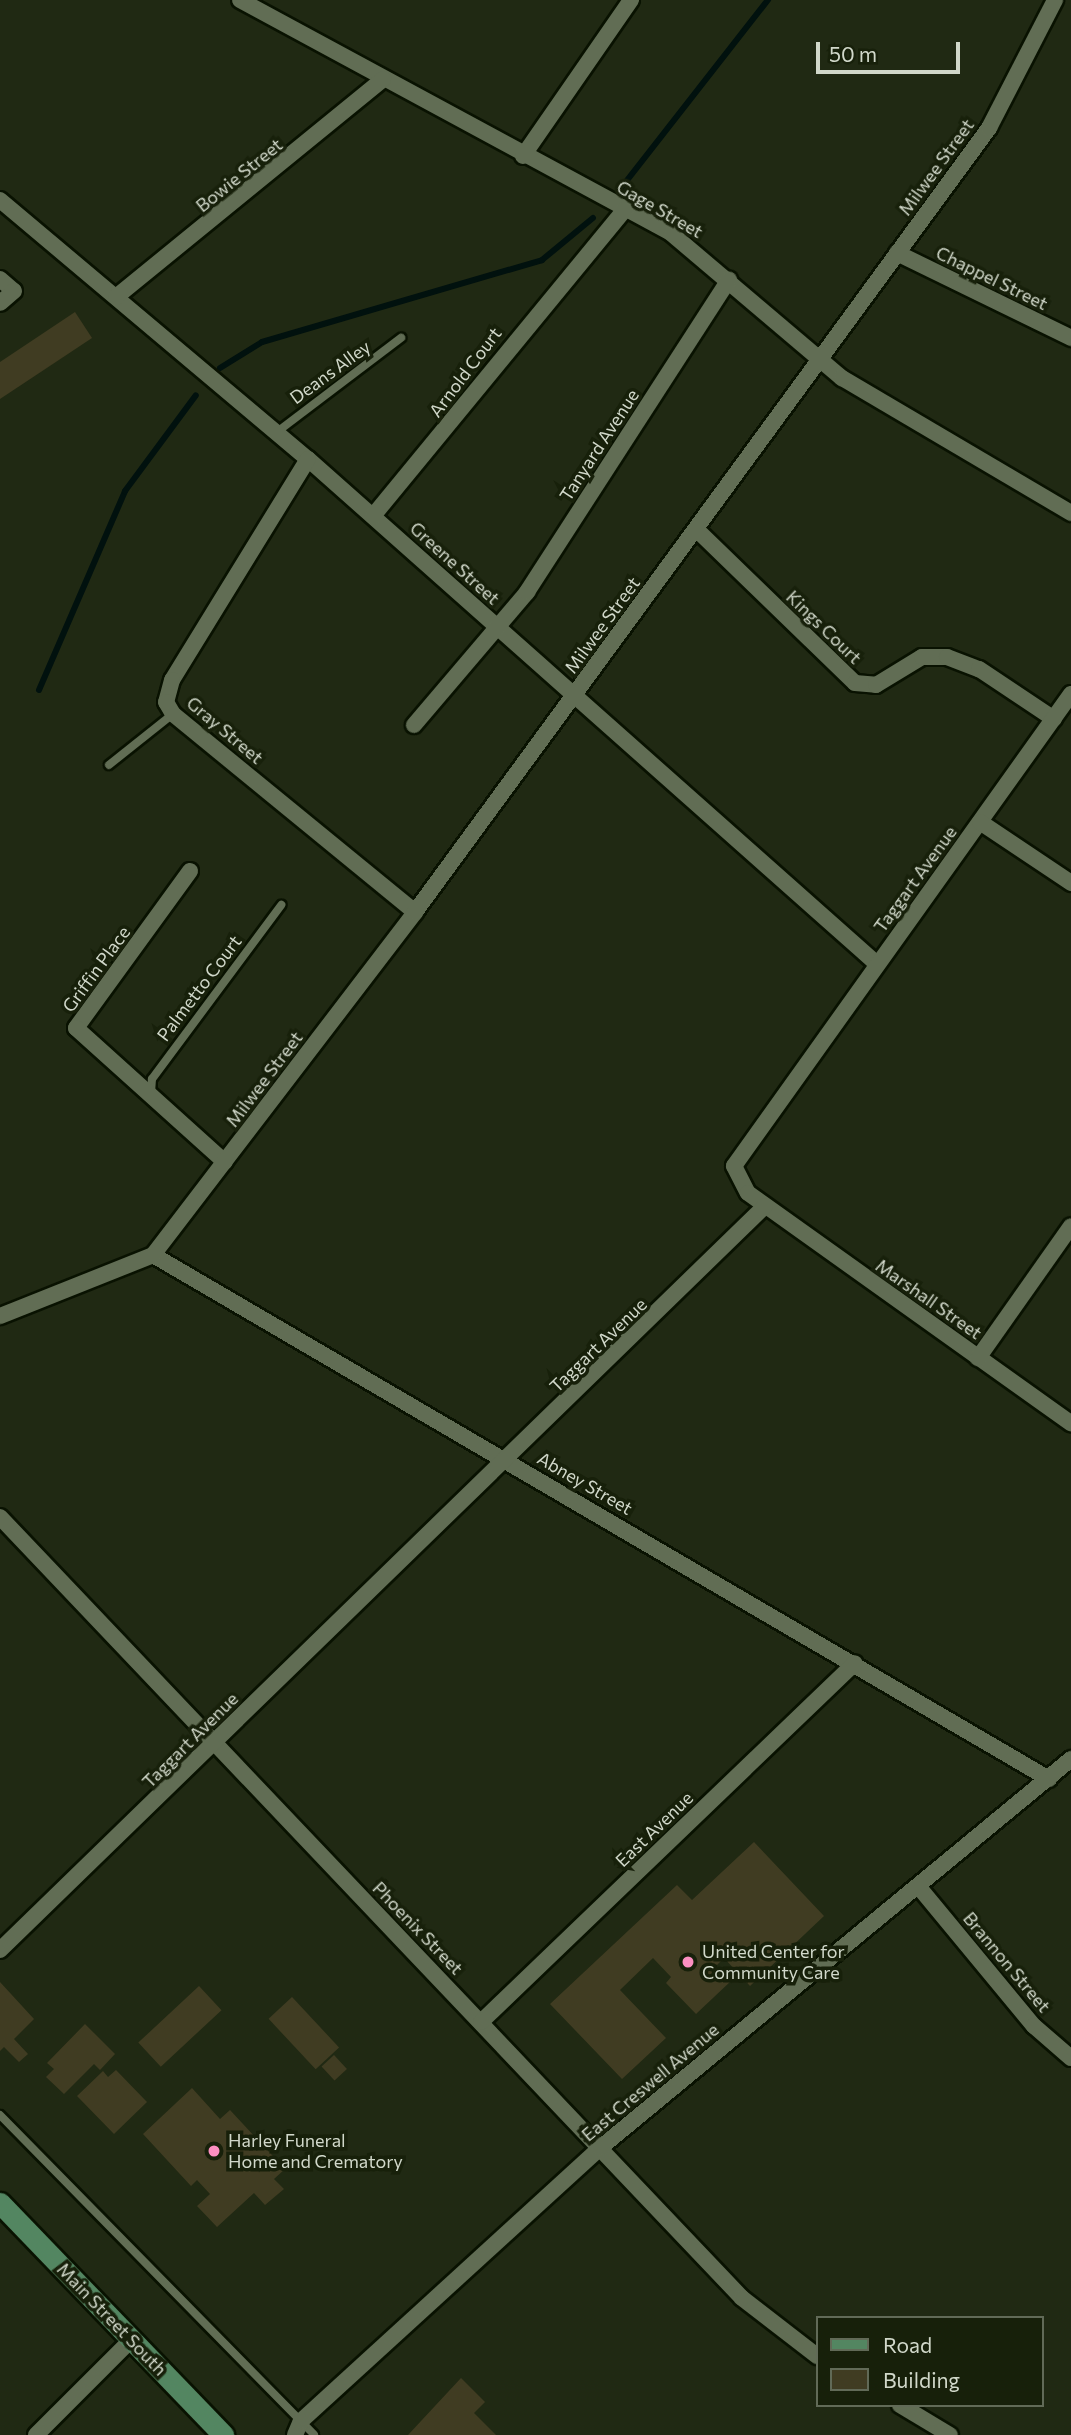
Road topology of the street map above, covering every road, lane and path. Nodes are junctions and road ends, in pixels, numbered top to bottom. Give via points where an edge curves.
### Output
1 (240, 0) edge
2 (631, 0) edge
3 (1055, 0) edge
4 (383, 79) junction
5 (523, 156) junction
6 (0, 200) edge
7 (624, 210) junction
8 (897, 253) junction
9 (0, 279) edge
10 (729, 281) junction
11 (116, 297) junction
12 (0, 303) edge
13 (401, 338) dead end
14 (1071, 338) edge
15 (820, 359) junction
16 (277, 432) junction
17 (308, 459) junction
18 (1071, 513) edge
19 (373, 516) junction
20 (696, 529) junction
21 (496, 626) junction
22 (1071, 694) edge
23 (575, 695) junction
24 (173, 714) junction
25 (1054, 719) junction
26 (414, 725) dead end
27 (109, 765) dead end
28 (980, 822) junction
29 (190, 871) dead end
30 (1071, 883) edge
31 (281, 905) dead end
32 (415, 912) junction
33 (877, 964) junction
34 (150, 1093) junction
35 (226, 1162) junction
36 (765, 1206) junction
37 (1071, 1226) edge
38 (153, 1255) junction
39 (0, 1316) edge
40 (978, 1358) junction
41 (1071, 1423) edge
42 (507, 1461) junction
43 (0, 1517) edge
44 (855, 1663) junction
45 (215, 1742) junction
46 (1071, 1759) edge
47 (1049, 1779) junction
48 (918, 1886) junction
49 (0, 1950) edge
50 (481, 2022) junction
51 (1071, 2058) edge
52 (0, 2115) edge
53 (600, 2148) junction
54 (0, 2203) edge
55 (132, 2339) junction
56 (816, 2355) edge
57 (903, 2407) edge
58 (298, 2428) edge
59 (36, 2435) edge
60 (223, 2435) edge
61 (314, 2435) edge
62 (950, 2435) edge

1 - 4 street, Gage Street
2 - 5 street
3 - 8 street, Milwee Street via 995,119
4 - 5 street, Gage Street
4 - 11 street, Bowie Street
5 - 7 street, Gage Street
6 - 11 street, Greene Street
7 - 10 street, Gage Street via 672,234
7 - 19 street, Arnold Court
8 - 14 street, Chappel Street
8 - 15 street, Milwee Street
9 - 12 street via 14,291
10 - 15 street, Gage Street
10 - 21 street, Tanyard Avenue via 527,592
11 - 16 street, Greene Street
13 - 16 lane, Deans Alley
15 - 18 street, Gage Street
15 - 20 street, Milwee Street
16 - 17 street, Greene Street
17 - 19 street, Greene Street
17 - 24 street, Gray Street via 172,680 166,702
19 - 21 street, Greene Street
20 - 23 street, Milwee Street
20 - 25 street, Kings Court via 855,683 876,685 922,657 947,657 979,670
21 - 23 street, Greene Street
21 - 26 street, Tanyard Avenue
22 - 25 street, Taggart Avenue
23 - 32 street, Milwee Street
23 - 33 street, Greene Street
24 - 27 lane
24 - 32 street, Gray Street
25 - 28 street, Taggart Avenue
28 - 30 street
28 - 33 street, Taggart Avenue
29 - 34 street, Griffin Place via 76,1028
31 - 34 lane, Palmetto Court via 152,1079
32 - 35 street, Milwee Street
33 - 36 street, Taggart Avenue via 738,1157 741,1186
34 - 35 street, Griffin Place
35 - 38 street, Milwee Street
36 - 40 street, Marshall Street
36 - 42 street, Taggart Avenue
37 - 40 street
38 - 39 street
38 - 42 street, Abney Street
40 - 41 street, Marshall Street
42 - 44 street, Abney Street
42 - 45 street, Taggart Avenue
43 - 45 street, Phoenix Street
44 - 47 street, Abney Street
44 - 50 street, East Avenue
45 - 49 street, Taggart Avenue
45 - 50 street, Phoenix Street
46 - 47 street, East Creswell Avenue
47 - 48 street, East Creswell Avenue
48 - 51 street, Brannon Street via 1034,2026
48 - 53 street, East Creswell Avenue
50 - 53 street, Phoenix Street
52 - 58 lane
53 - 56 street, Phoenix Street via 742,2298
53 - 58 street, East Creswell Avenue
54 - 55 main road, Main Street South
55 - 59 street
55 - 60 main road, Main Street South
57 - 62 street
58 - 61 lane

